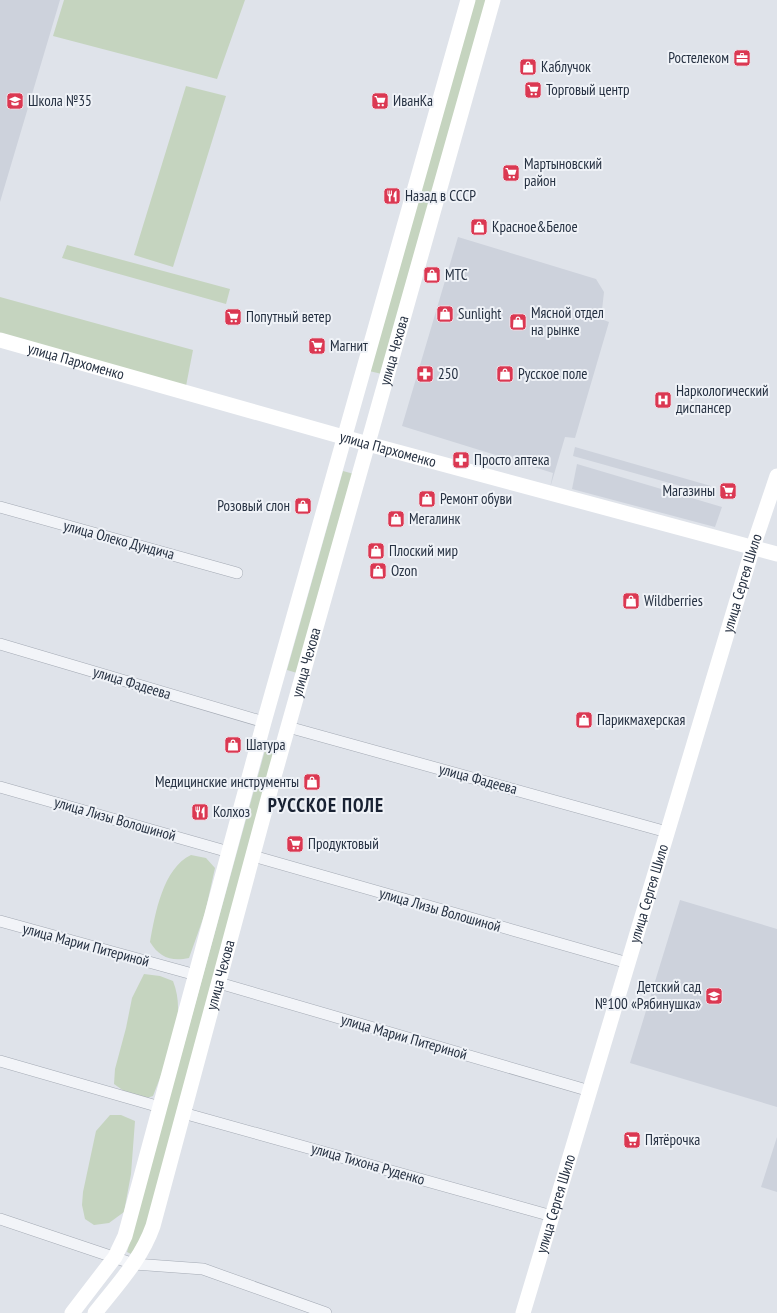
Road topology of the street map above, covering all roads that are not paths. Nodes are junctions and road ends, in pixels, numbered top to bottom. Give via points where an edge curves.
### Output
1 (468, 0) edge
2 (493, 0) edge
3 (0, 340) edge
4 (345, 438) junction
5 (368, 444) junction
6 (777, 476) edge
7 (0, 507) edge
8 (753, 547) junction
9 (777, 554) edge
10 (237, 573) dead end
11 (0, 644) edge
12 (264, 722) junction
13 (288, 727) junction
14 (0, 787) edge
15 (668, 832) junction
16 (229, 852) junction
17 (253, 856) junction
18 (0, 921) edge
19 (628, 963) junction
20 (196, 975) junction
21 (219, 983) junction
22 (0, 1061) edge
23 (590, 1091) junction
24 (160, 1107) junction
25 (183, 1113) junction
26 (552, 1216) junction
27 (0, 1219) edge
28 (115, 1258) junction
29 (134, 1264) junction
30 (72, 1313) edge
31 (95, 1313) edge
32 (326, 1313) edge
33 (523, 1313) edge

1 - 4 main road, улица Чехова
2 - 5 main road, улица Чехова
3 - 4 main road, улица Пархоменко
4 - 5 main road, улица Пархоменко
4 - 12 main road, улица Чехова
5 - 8 main road, улица Пархоменко
5 - 13 main road, улица Чехова
6 - 8 main road, улица Сергея Шило
7 - 10 street, улица Олеко Дундича
8 - 9 main road, улица Пархоменко
8 - 15 main road, улица Сергея Шило
11 - 12 street, улица Фадеева
12 - 13 main road
12 - 16 main road, улица Чехова
13 - 15 street, улица Фадеева
13 - 17 main road, улица Чехова
14 - 16 street, улица Лизы Волошиной
15 - 19 main road, улица Сергея Шило
16 - 20 main road, улица Чехова
17 - 19 street, улица Лизы Волошиной
17 - 21 main road, улица Чехова
18 - 20 street, улица Марии Питериной
19 - 23 main road, улица Сергея Шило
20 - 24 main road, улица Чехова
21 - 23 street, улица Марии Питериной
21 - 25 main road, улица Чехова
22 - 24 street
23 - 26 main road, улица Сергея Шило
24 - 28 main road, улица Чехова via 125,1236
25 - 26 street, улица Тихона Руденко
25 - 29 main road, улица Чехова via 153,1226
26 - 33 main road, улица Сергея Шило
27 - 28 street
28 - 29 street
28 - 30 main road, улица Чехова
29 - 31 main road, улица Чехова
29 - 32 street via 204,1269

